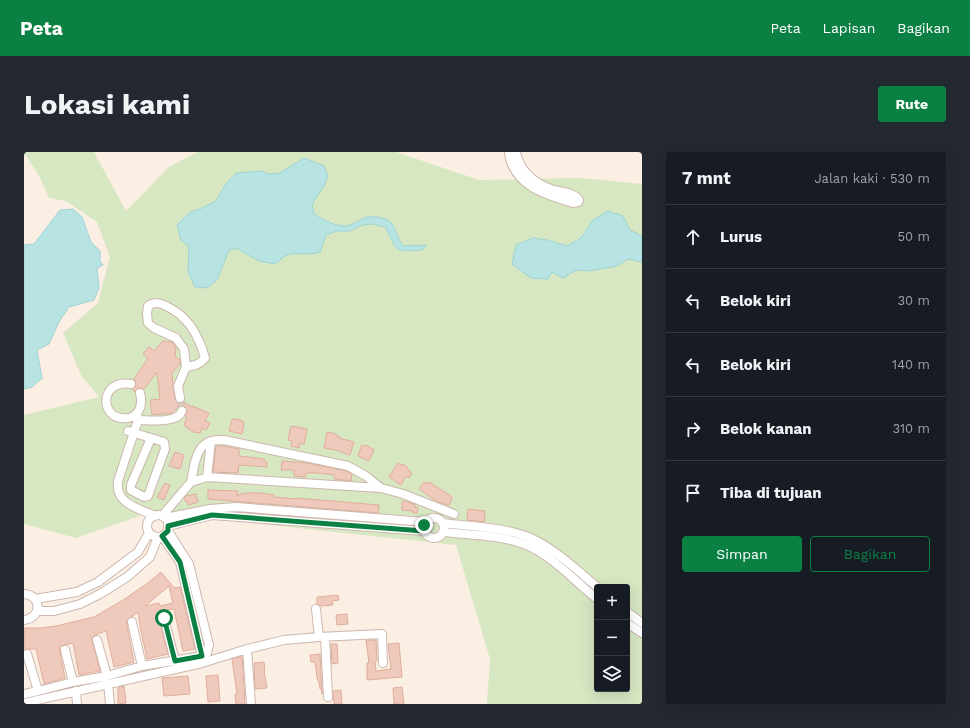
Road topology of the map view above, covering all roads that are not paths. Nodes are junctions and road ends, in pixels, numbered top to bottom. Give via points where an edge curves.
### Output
1 (509, 152) edge
2 (516, 152) edge
3 (186, 367) junction
4 (131, 384) dead end
5 (140, 394) dead end
6 (180, 398) tunnel mouth
7 (182, 411) dead end
8 (138, 417) junction
9 (124, 419) junction
10 (131, 432) junction
11 (151, 438) junction
12 (211, 441) junction
13 (207, 477) junction
14 (191, 482) junction
15 (381, 488) junction
16 (137, 493) junction
17 (131, 505) junction
18 (454, 514) dead end
19 (443, 523) junction
20 (163, 526) junction
21 (425, 526) junction
22 (149, 532) junction
23 (443, 532) junction
24 (510, 536) junction
25 (594, 584) edge
26 (24, 594) edge
27 (594, 597) edge
28 (36, 599) junction
29 (316, 609) dead end
30 (37, 611) junction
31 (630, 614) edge
32 (164, 618) dead end
33 (24, 620) edge
34 (132, 622) dead end
35 (642, 623) edge
36 (630, 625) edge
37 (642, 633) edge
38 (322, 637) junction
39 (97, 640) dead end
40 (247, 649) junction
41 (65, 650) dead end
42 (27, 654) dead end
43 (175, 661) junction
44 (384, 663) dead end
45 (142, 666) junction
46 (108, 680) junction
47 (73, 682) junction
48 (38, 691) junction
49 (76, 691) junction
50 (24, 694) edge
51 (328, 697) dead end
52 (38, 702) edge
53 (24, 703) edge
54 (77, 704) edge
55 (110, 704) edge
56 (250, 704) edge

1 - 2 street via 518,175 537,191 572,203 578,202 575,196 550,189 531,178 519,164
3 - 3 street via 184,349 176,338 148,323 148,306 153,303 159,302 184,317 196,334 205,358 201,363
3 - 6 street via 178,386
4 - 9 street via 123,383 113,387 106,397 108,410 118,418
5 - 8 street via 142,404
7 - 8 street via 170,420
8 - 9 street
8 - 10 street
9 - 10 street
10 - 11 street
10 - 17 street via 131,442 117,488 122,500
11 - 16 street via 131,485 131,490
11 - 16 street via 164,442 165,449 148,496 144,497
12 - 13 street
12 - 14 street via 197,456
12 - 15 street via 224,440 348,466
13 - 14 street
13 - 15 street
14 - 20 street
15 - 18 street
16 - 17 street
17 - 20 street
19 - 21 street via 438,518 431,518
19 - 23 street
19 - 24 street
20 - 21 street via 210,509 236,508
20 - 22 street via 153,536
20 - 22 street via 152,517 148,522
20 - 30 street via 150,557 127,577 80,604 54,611
20 - 43 street via 189,564 209,646 207,653 202,656
21 - 23 street via 428,536 433,538 439,537
22 - 28 street via 138,552 98,582 78,592
23 - 24 street
24 - 25 street via 532,539 542,544
24 - 27 street via 542,554
26 - 28 street
28 - 30 street
29 - 38 street
30 - 33 street via 32,618
31 - 35 street
32 - 43 street
34 - 45 street
36 - 37 street
38 - 40 street via 284,640
38 - 44 street via 382,634
38 - 51 street
39 - 46 street
40 - 46 street via 202,663
40 - 56 street
41 - 47 street
42 - 48 street
43 - 45 street
45 - 46 street
46 - 47 street
46 - 49 street
46 - 55 street
47 - 48 street
48 - 50 street
49 - 52 street
49 - 54 street
52 - 53 street

